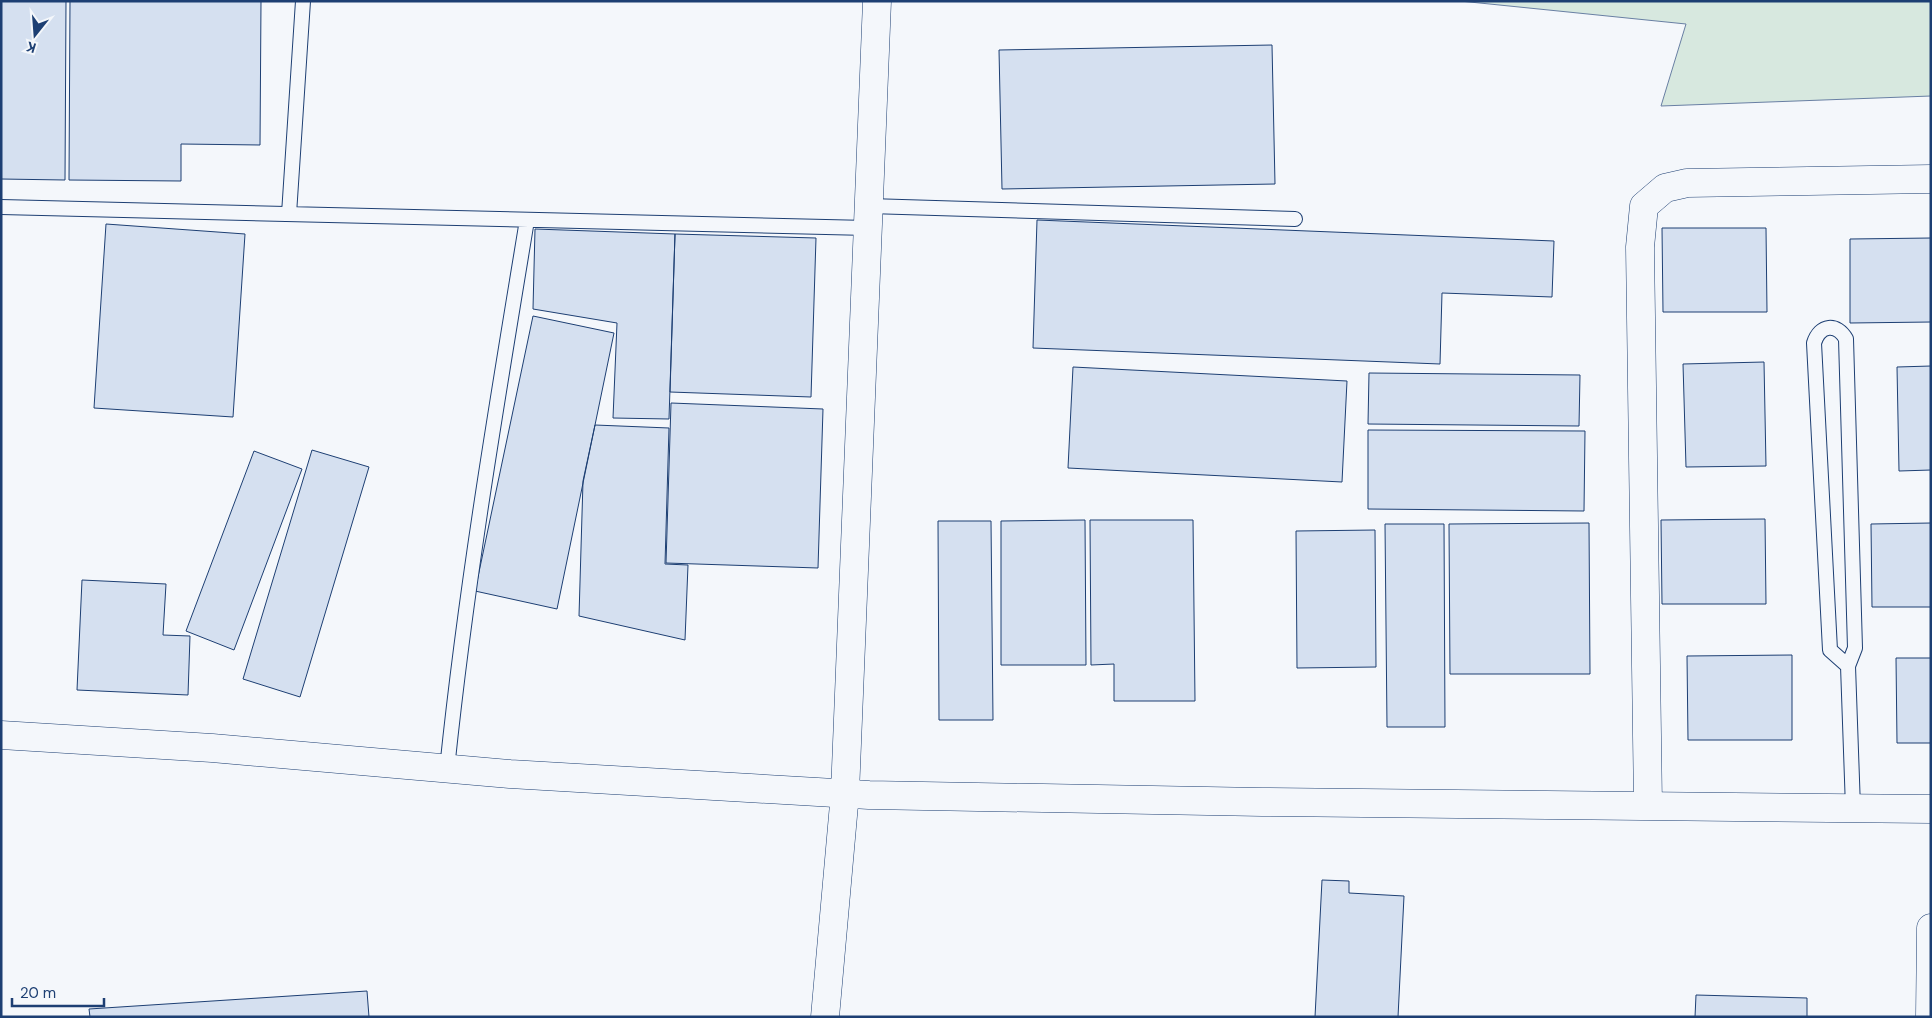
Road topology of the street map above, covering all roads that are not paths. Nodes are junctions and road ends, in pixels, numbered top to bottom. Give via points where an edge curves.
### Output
1 (303, 1) edge
2 (877, 1) edge
3 (1931, 179) edge
4 (1, 207) edge
5 (289, 214) junction
6 (869, 217) junction
7 (1295, 219) dead end
8 (527, 220) junction
9 (1848, 666) junction
10 (1, 735) edge
11 (447, 769) junction
12 (845, 794) junction
13 (1648, 805) junction
14 (1853, 808) junction
15 (1931, 809) edge
16 (1931, 928) edge
17 (826, 1017) edge
18 (1930, 1017) edge

1 - 5 lane
2 - 6 street
3 - 13 street via 1687,183 1665,188 1644,206 1640,247
4 - 5 lane
5 - 8 lane
6 - 7 lane
6 - 8 lane
6 - 12 street
8 - 11 lane via 481,502
9 - 9 lane via 1855,648 1846,339 1837,329 1831,328 1817,335 1814,343 1830,650
9 - 14 lane
10 - 11 street via 212,748
11 - 12 street
12 - 13 street
12 - 17 street
13 - 14 street
14 - 15 street
16 - 18 street

